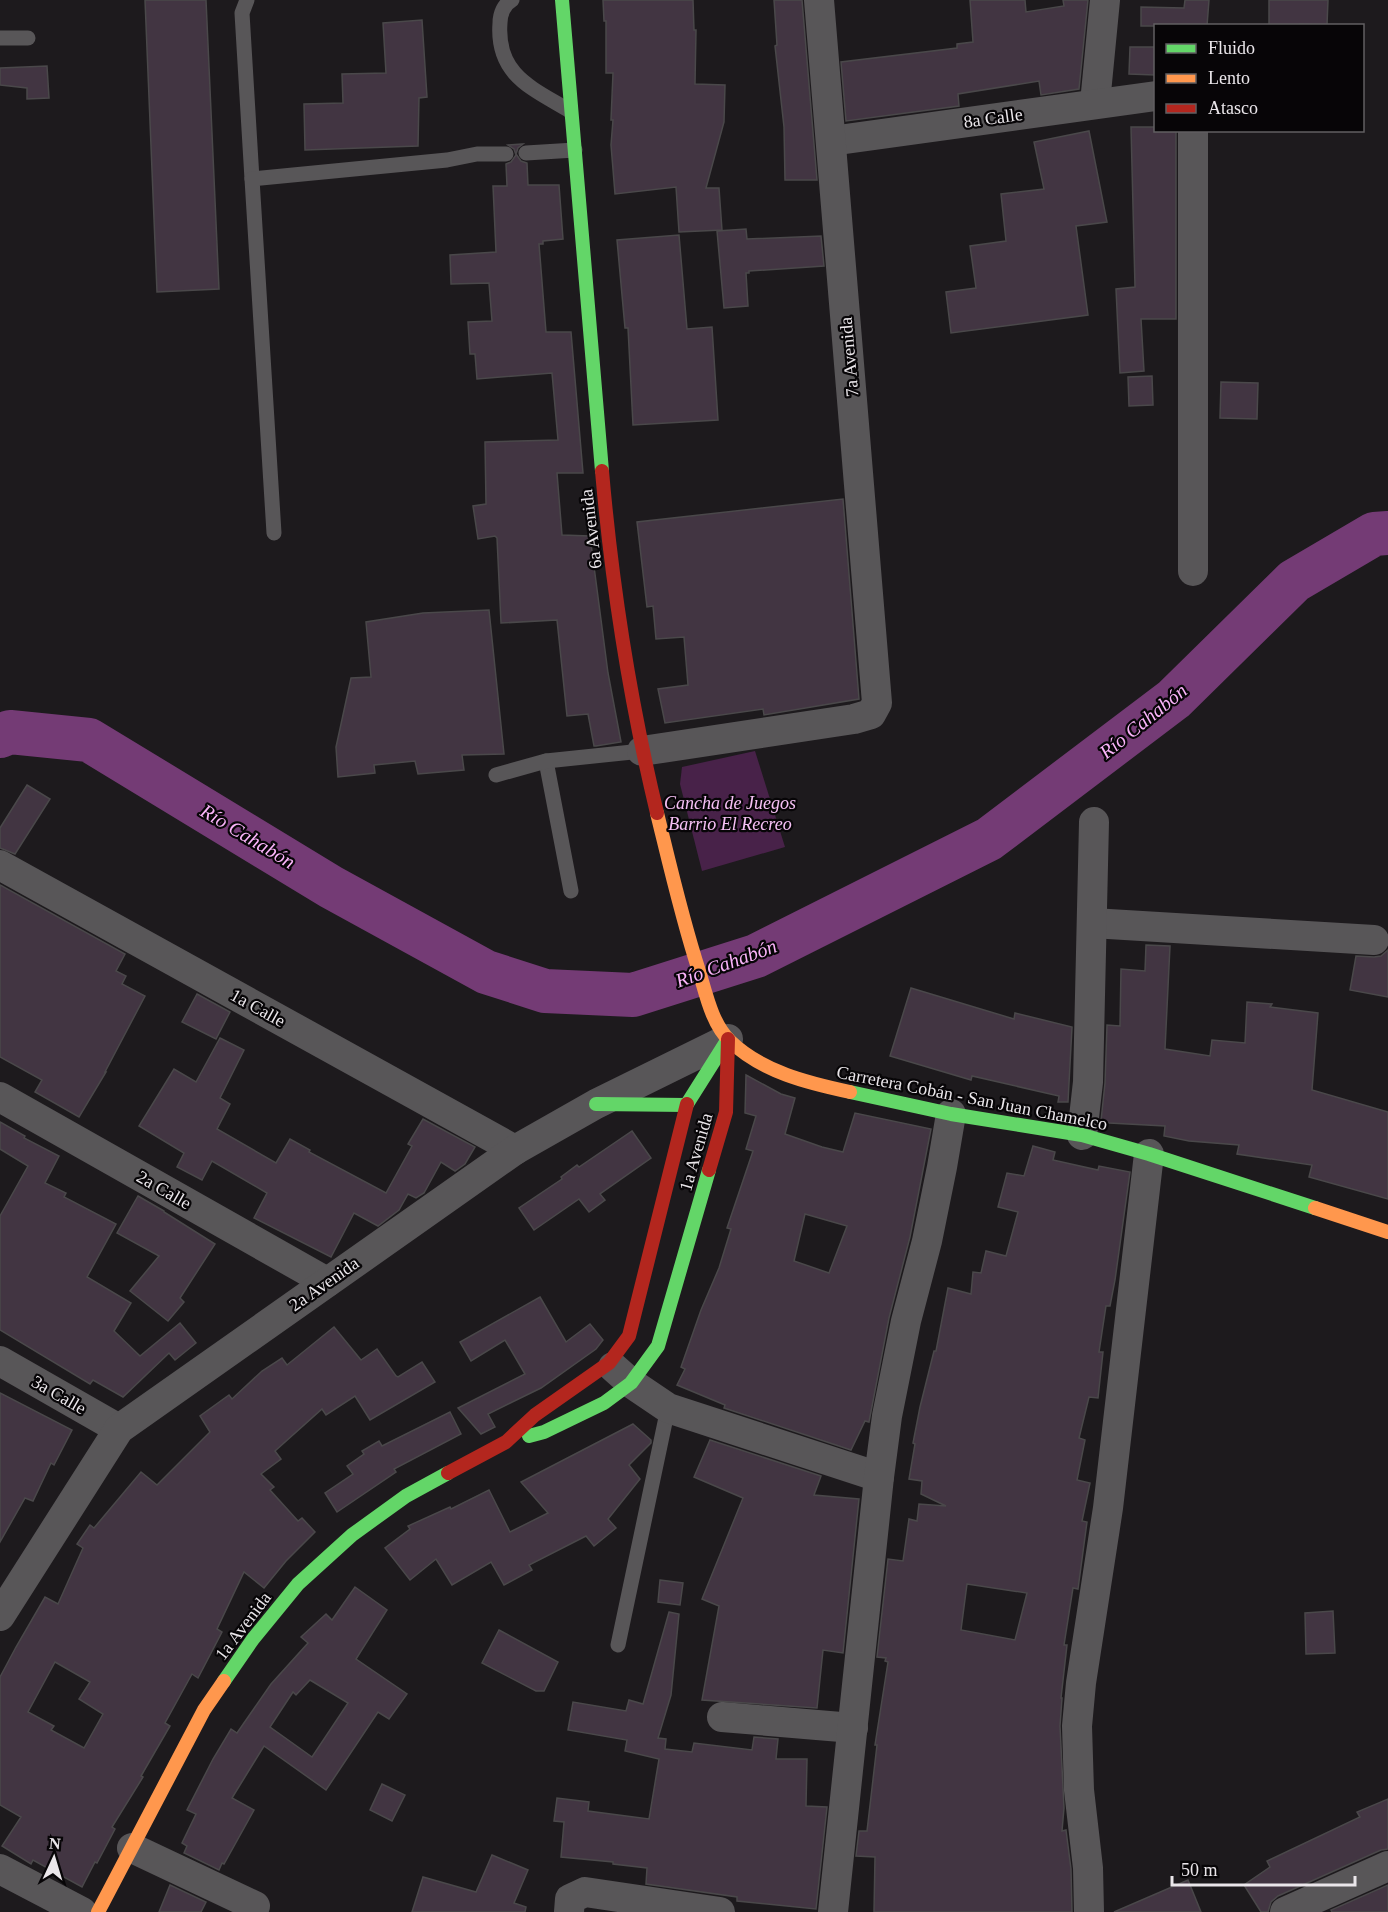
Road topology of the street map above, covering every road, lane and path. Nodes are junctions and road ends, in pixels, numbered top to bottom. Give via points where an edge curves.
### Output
1 (247, 0) edge
2 (512, 0) edge
3 (562, 0) edge
4 (819, 0) edge
5 (1105, 0) edge
6 (0, 38) edge
7 (28, 38) dead end
8 (1154, 96) edge
9 (1095, 103) junction
10 (571, 111) junction
11 (1193, 132) edge
12 (831, 141) junction
13 (575, 150) junction
14 (526, 153) dead end
15 (506, 154) dead end
16 (252, 179) junction
17 (274, 533) dead end
18 (1193, 571) dead end
19 (642, 751) junction
20 (546, 761) junction
21 (496, 775) dead end
22 (1094, 822) dead end
23 (0, 865) edge
24 (571, 891) dead end
25 (1092, 923) junction
26 (1374, 940) dead end
27 (728, 1039) junction
28 (0, 1097) edge
29 (596, 1104) junction
30 (686, 1105) junction
31 (951, 1114) junction
32 (1082, 1135) junction
33 (515, 1150) junction
34 (1149, 1154) junction
35 (1388, 1232) edge
36 (327, 1282) junction
37 (0, 1361) edge
38 (609, 1363) junction
39 (631, 1383) junction
40 (668, 1408) junction
41 (119, 1429) junction
42 (506, 1442) junction
43 (879, 1477) junction
44 (0, 1614) edge
45 (618, 1645) dead end
46 (722, 1717) dead end
47 (854, 1728) junction
48 (132, 1848) junction
49 (1388, 1866) edge
50 (0, 1869) edge
51 (240, 1905) edge
52 (82, 1912) edge
53 (98, 1912) edge
54 (569, 1912) edge
55 (720, 1912) edge
56 (833, 1912) edge
57 (1089, 1912) edge
58 (1285, 1912) edge

1 - 16 lane via 242,13
2 - 10 lane via 500,16 499,27 500,47 509,69
3 - 10 main road, 6a Avenida
4 - 12 street, 7a Avenida
5 - 9 street
6 - 7 lane
8 - 9 street, 8a Calle
9 - 12 street, 8a Calle
10 - 13 main road, 6a Avenida
11 - 18 street
12 - 19 street, 7a Avenida via 877,703 871,714 855,718
13 - 14 lane
13 - 19 main road, 6a Avenida via 605,508
15 - 16 lane
16 - 17 lane
19 - 20 lane
19 - 27 main road, 6a Avenida via 683,921 712,1012
20 - 21 lane
20 - 24 lane
22 - 25 street
23 - 33 street, 1a Calle
25 - 26 street
25 - 32 street via 1088,1082
27 - 29 street, 2a Avenida
27 - 30 main road, 1a Avenida
27 - 31 main road, Carretera Cobán - San Juan Chamelco via 744,1053 790,1077
27 - 39 main road, 1a Avenida via 723,1123 658,1346
28 - 36 street, 2a Calle
29 - 30 main road
29 - 33 street, 2a Avenida
30 - 38 main road, 1a Avenida via 629,1336
31 - 32 main road, Carretera Cobán - San Juan Chamelco
31 - 43 street via 887,1416
32 - 34 main road, Carretera Cobán - San Juan Chamelco
33 - 36 street, 2a Avenida
34 - 35 main road, Carretera Cobán - San Juan Chamelco
34 - 57 street via 1108,1508 1077,1726
36 - 41 street, 2a Avenida
37 - 41 street, 3a Calle
38 - 39 street
38 - 42 main road, 1a Avenida via 536,1415
39 - 40 street
39 - 42 main road, 1a Avenida via 604,1403 544,1432
40 - 43 street
40 - 45 lane
41 - 44 street, 2a Avenida
42 - 48 main road, 1a Avenida via 406,1496 352,1535 298,1584 204,1710
43 - 47 street
46 - 47 street
47 - 56 street
48 - 51 street
48 - 53 main road, 1a Avenida
49 - 58 street
50 - 52 street
54 - 55 street via 570,1899 585,1892

